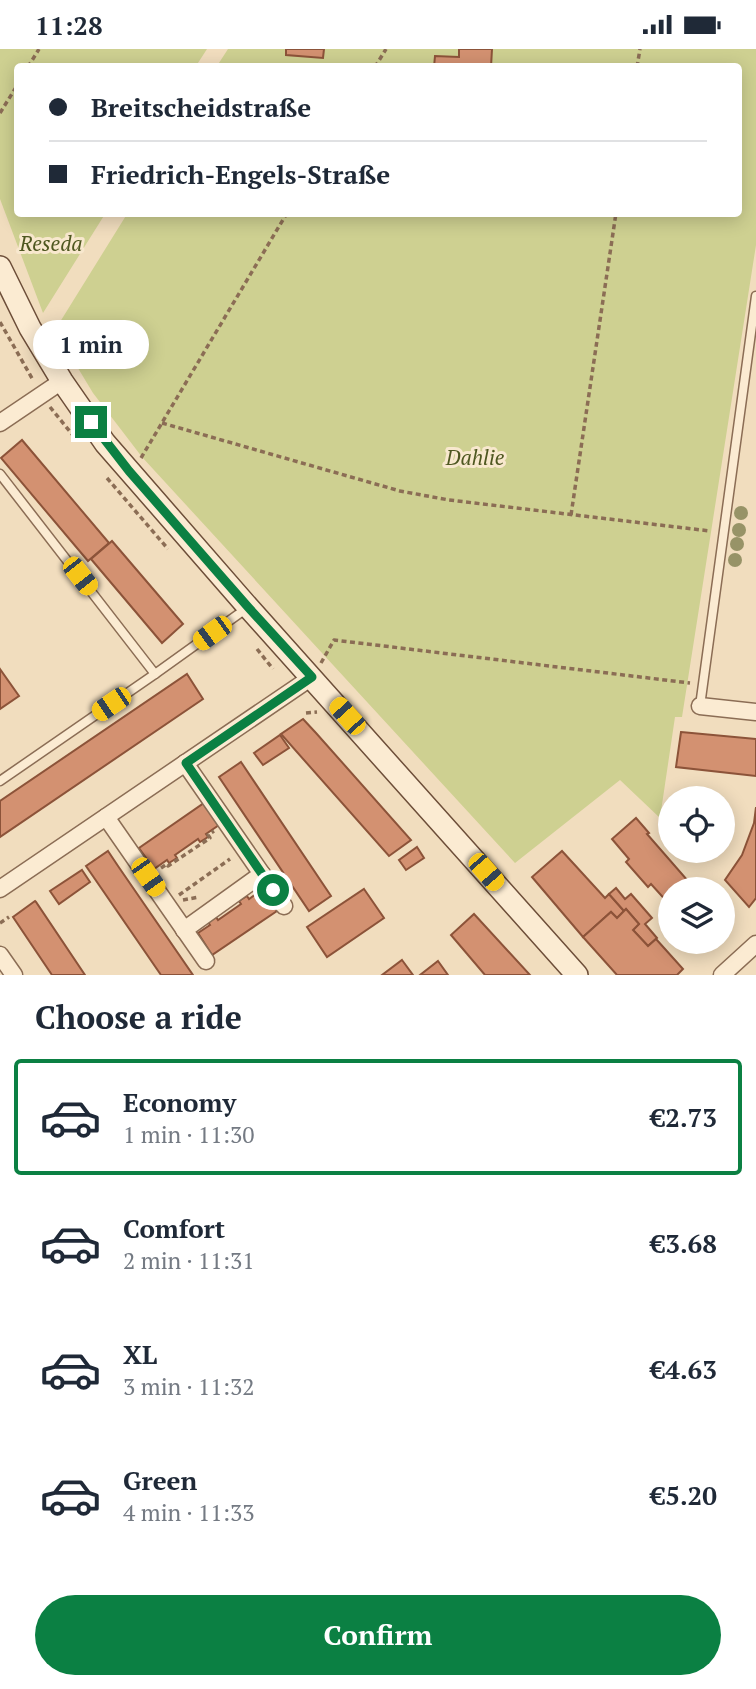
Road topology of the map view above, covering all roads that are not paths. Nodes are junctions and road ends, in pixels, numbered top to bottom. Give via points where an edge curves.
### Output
1 (0, 267) edge
2 (756, 296) edge
3 (62, 381) junction
4 (0, 423) edge
5 (0, 474) edge
6 (248, 607) junction
7 (318, 669) junction
8 (155, 674) junction
9 (700, 706) joint
10 (756, 712) edge
11 (186, 763) junction
12 (0, 781) edge
13 (106, 817) junction
14 (262, 874) junction
15 (0, 889) edge
16 (284, 906) dead end
17 (184, 930) junction
18 (756, 944) edge
19 (0, 955) edge
20 (206, 961) dead end
21 (14, 975) edge
22 (577, 975) edge
23 (722, 975) edge

1 - 3 street
2 - 9 lane
3 - 4 street
3 - 6 street via 129,471
5 - 8 lane
6 - 7 street
6 - 8 lane
7 - 11 street
7 - 22 street
8 - 12 lane
9 - 10 street
11 - 13 street
11 - 14 street
13 - 15 street
13 - 17 street
14 - 16 street
14 - 17 street
17 - 20 street
18 - 23 street
19 - 21 street

